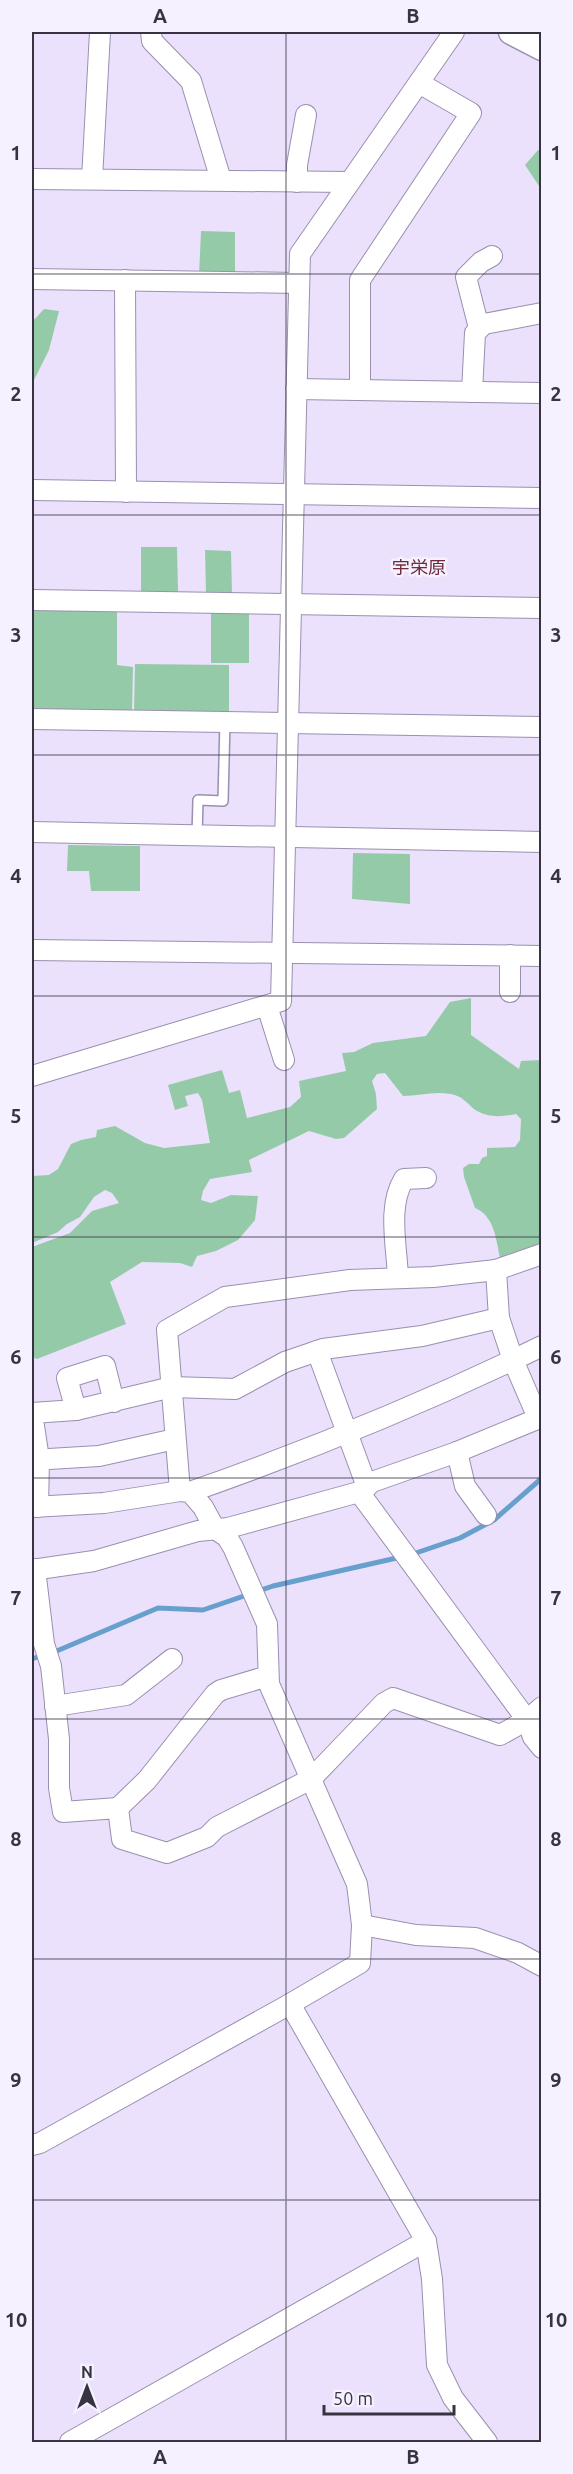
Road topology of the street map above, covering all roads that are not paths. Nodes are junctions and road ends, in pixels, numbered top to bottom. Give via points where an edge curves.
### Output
1 (100, 32) edge
2 (151, 32) edge
3 (454, 32) edge
4 (511, 32) edge
5 (542, 48) edge
6 (419, 83) junction
7 (306, 115) dead end
8 (32, 179) edge
9 (92, 179) junction
10 (221, 180) junction
11 (297, 182) junction
12 (348, 183) junction
13 (492, 256) dead end
14 (32, 279) edge
15 (125, 280) junction
16 (297, 283) junction
17 (542, 313) edge
18 (478, 328) junction
19 (296, 389) junction
20 (360, 390) junction
21 (472, 392) junction
22 (542, 393) edge
23 (32, 490) edge
24 (126, 492) junction
25 (293, 493) junction
26 (542, 498) edge
27 (32, 600) edge
28 (291, 603) junction
29 (542, 608) edge
30 (32, 719) edge
31 (225, 722) junction
32 (287, 722) junction
33 (542, 726) edge
34 (32, 832) edge
35 (197, 836) junction
36 (284, 838) junction
37 (542, 842) edge
38 (32, 950) edge
39 (281, 953) junction
40 (510, 956) junction
41 (542, 956) edge
42 (510, 992) dead end
43 (267, 1006) junction
44 (284, 1060) dead end
45 (32, 1076) edge
46 (426, 1178) dead end
47 (542, 1254) edge
48 (496, 1270) junction
49 (398, 1278) junction
50 (499, 1318) junction
51 (542, 1346) edge
52 (317, 1351) junction
53 (513, 1360) junction
54 (172, 1387) junction
55 (114, 1402) junction
56 (76, 1410) junction
57 (32, 1412) edge
58 (540, 1418) edge
59 (347, 1434) junction
60 (175, 1439) junction
61 (457, 1452) junction
62 (35, 1460) edge
63 (363, 1490) junction
64 (185, 1492) junction
65 (34, 1507) edge
66 (486, 1515) dead end
67 (215, 1529) junction
68 (33, 1569) edge
69 (172, 1659) dead end
70 (268, 1676) junction
71 (56, 1707) junction
72 (534, 1714) edge
73 (542, 1748) edge
74 (311, 1779) junction
75 (118, 1808) junction
76 (362, 1925) junction
77 (542, 1966) edge
78 (290, 2004) junction
79 (32, 2145) edge
80 (426, 2241) junction
81 (70, 2442) edge
82 (487, 2442) edge

1 - 9 street
2 - 10 street via 152,41 191,81
3 - 6 street
4 - 5 street
6 - 12 street
6 - 20 street via 471,113 360,280
7 - 11 street
8 - 9 street
9 - 10 street
10 - 11 street
11 - 12 street
12 - 16 street via 300,254
13 - 18 street via 466,277
14 - 15 street
15 - 16 street
15 - 24 street
16 - 19 street
17 - 18 street
18 - 21 street
19 - 20 street
19 - 25 street
20 - 21 street
21 - 22 street
23 - 24 street
24 - 25 street
25 - 26 street
25 - 28 street
27 - 28 street
28 - 29 street
28 - 32 street
30 - 31 street
31 - 32 street
31 - 35 lane via 223,801 198,800
32 - 33 street
32 - 36 street
34 - 35 street
35 - 36 street
36 - 37 street
36 - 39 street
38 - 39 street
39 - 40 street
39 - 43 street via 281,1001
40 - 41 street
40 - 42 street
43 - 44 street
43 - 45 street
46 - 49 street via 404,1179 397,1190 394,1211
47 - 48 street
48 - 49 street
48 - 50 street
49 - 54 street via 350,1280 225,1297 167,1330
50 - 52 street via 422,1336
50 - 53 street
51 - 53 street
52 - 54 street via 285,1362 235,1389
52 - 59 street
53 - 58 street
53 - 59 street
54 - 55 street
54 - 60 street
55 - 56 street
55 - 56 street via 105,1366 68,1378
56 - 57 street
57 - 62 street
58 - 61 street
59 - 63 street
59 - 64 street
60 - 62 street via 99,1456
60 - 64 street
61 - 63 street via 372,1482
61 - 66 street via 465,1486
62 - 65 street
63 - 67 street
63 - 72 street via 414,1566
64 - 65 street
64 - 67 street via 203,1507
67 - 68 street via 94,1561
67 - 70 street via 227,1537 267,1624
68 - 71 street
69 - 71 street via 126,1695
70 - 74 street
70 - 75 street via 215,1694 147,1780
71 - 75 street via 63,1812
72 - 73 street via 533,1737
72 - 74 street via 500,1735 393,1698
74 - 75 street via 217,1827 207,1837 167,1853 122,1839
74 - 76 street via 357,1884
76 - 77 street via 416,1935 475,1938
76 - 78 street via 360,1963
78 - 79 street
78 - 80 street
80 - 81 street
80 - 82 street via 437,2365 453,2398

